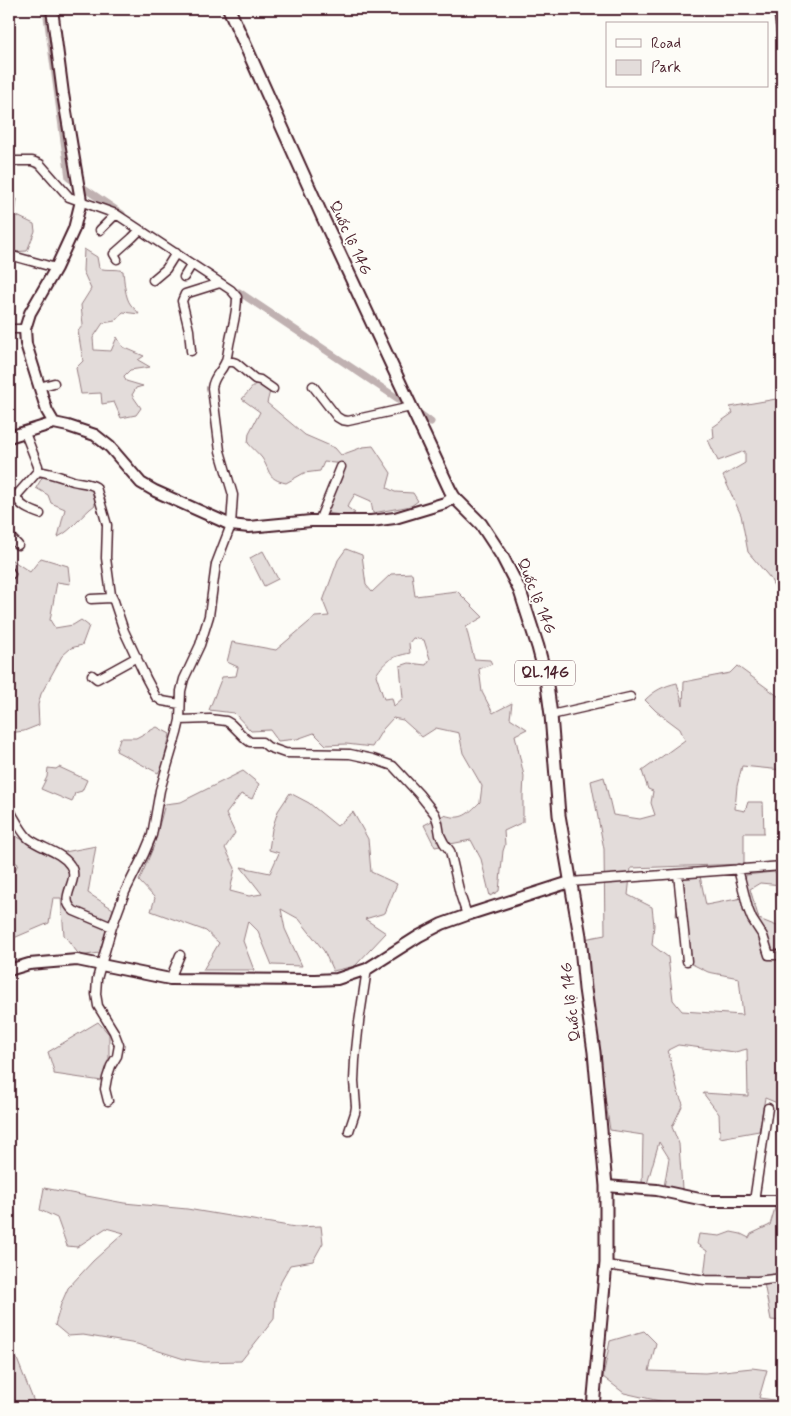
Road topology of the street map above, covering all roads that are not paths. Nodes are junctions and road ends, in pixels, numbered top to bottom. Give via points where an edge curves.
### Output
1 (52, 9) edge
2 (229, 9) edge
3 (778, 9) edge
4 (782, 37) edge
5 (9, 160) edge
6 (81, 202) junction
7 (116, 214) junction
8 (100, 230) dead end
9 (140, 230) junction
10 (176, 253) junction
11 (9, 255) edge
12 (117, 259) dead end
13 (192, 264) junction
14 (56, 268) junction
15 (184, 277) dead end
16 (153, 280) dead end
17 (220, 283) junction
18 (9, 329) edge
19 (26, 329) junction
20 (191, 351) dead end
21 (226, 362) junction
22 (54, 384) dead end
23 (313, 386) dead end
24 (39, 387) junction
25 (273, 389) dead end
26 (411, 407) junction
27 (54, 423) junction
28 (25, 433) junction
29 (9, 438) edge
30 (341, 467) dead end
31 (38, 471) junction
32 (16, 496) junction
33 (454, 497) junction
34 (9, 504) edge
35 (40, 514) dead end
36 (319, 521) junction
37 (231, 525) junction
38 (9, 536) edge
39 (18, 545) dead end
40 (91, 599) dead end
41 (114, 601) junction
42 (136, 657) junction
43 (92, 675) dead end
44 (630, 697) dead end
45 (180, 704) junction
46 (551, 714) junction
47 (180, 720) junction
48 (9, 809) edge
49 (12, 818) edge
50 (782, 866) edge
51 (738, 869) junction
52 (678, 874) junction
53 (570, 882) junction
54 (467, 914) junction
55 (112, 926) junction
56 (180, 955) dead end
57 (782, 955) edge
58 (687, 961) dead end
59 (101, 966) junction
60 (367, 969) junction
61 (9, 970) edge
62 (170, 979) junction
63 (108, 1101) dead end
64 (768, 1108) dead end
65 (349, 1131) dead end
66 (606, 1186) junction
67 (754, 1201) junction
68 (782, 1201) edge
69 (606, 1265) junction
70 (782, 1278) edge
71 (593, 1407) edge

1 - 6 street
2 - 26 main road, Quốc lộ 14G / QL.14G
3 - 4 street
5 - 6 street via 40,164 68,197
6 - 7 street
6 - 14 street via 74,229
7 - 8 street
7 - 9 street
9 - 10 street
9 - 12 street via 114,254
10 - 13 street
10 - 16 street via 166,269
11 - 14 street
13 - 15 street
13 - 17 street
14 - 19 street via 30,313
17 - 20 street via 186,294 182,300
17 - 21 street via 237,296
18 - 19 street
19 - 24 street via 26,344
21 - 25 street via 236,363
21 - 37 street via 212,388 220,451 233,495
22 - 24 street
23 - 26 street via 342,420
24 - 27 street via 46,411
26 - 33 main road, Quốc lộ 14G / QL.14G
27 - 28 street
27 - 37 street via 95,435 110,447 141,483
28 - 29 street
28 - 31 street
30 - 36 street
31 - 32 street
31 - 41 street via 96,487 107,525 106,558
32 - 34 street
32 - 35 street via 28,510
33 - 36 street via 395,518 371,522
33 - 46 main road, Quốc lộ 14G / QL.14G via 481,524 520,591 538,646
36 - 37 street via 249,527
37 - 45 street via 216,564 209,616 184,680
38 - 39 street
40 - 41 street via 111,598
41 - 42 street
42 - 43 street via 97,679
42 - 45 street via 158,699
44 - 46 street
45 - 47 street
46 - 53 main road, Quốc lộ 14G / QL.14G via 559,815
47 - 54 street via 226,721 250,742 262,742 285,753 350,754 393,766 435,814 440,835 450,851
47 - 55 street via 158,796 152,834
48 - 49 street
49 - 55 street via 27,837 70,865 74,875 67,898 70,908
50 - 51 street
51 - 52 street
51 - 57 street via 752,920 770,955
52 - 53 street
52 - 58 street
53 - 54 street
53 - 66 main road, Quốc lộ 14G / QL.14G via 594,1052
54 - 60 street via 419,936
55 - 59 street
56 - 62 street
59 - 61 street via 77,960 29,964
59 - 62 street
59 - 63 street via 97,979 98,1006 119,1045 118,1056 107,1078
60 - 62 street via 337,978 314,980
60 - 65 street via 355,1060 356,1107
64 - 67 street
66 - 67 street via 657,1190 709,1201
66 - 69 main road, Quốc lộ 14G / QL.14G
67 - 68 street
69 - 70 street via 705,1280 757,1282
69 - 71 main road, Quốc lộ 14G / QL.14G

